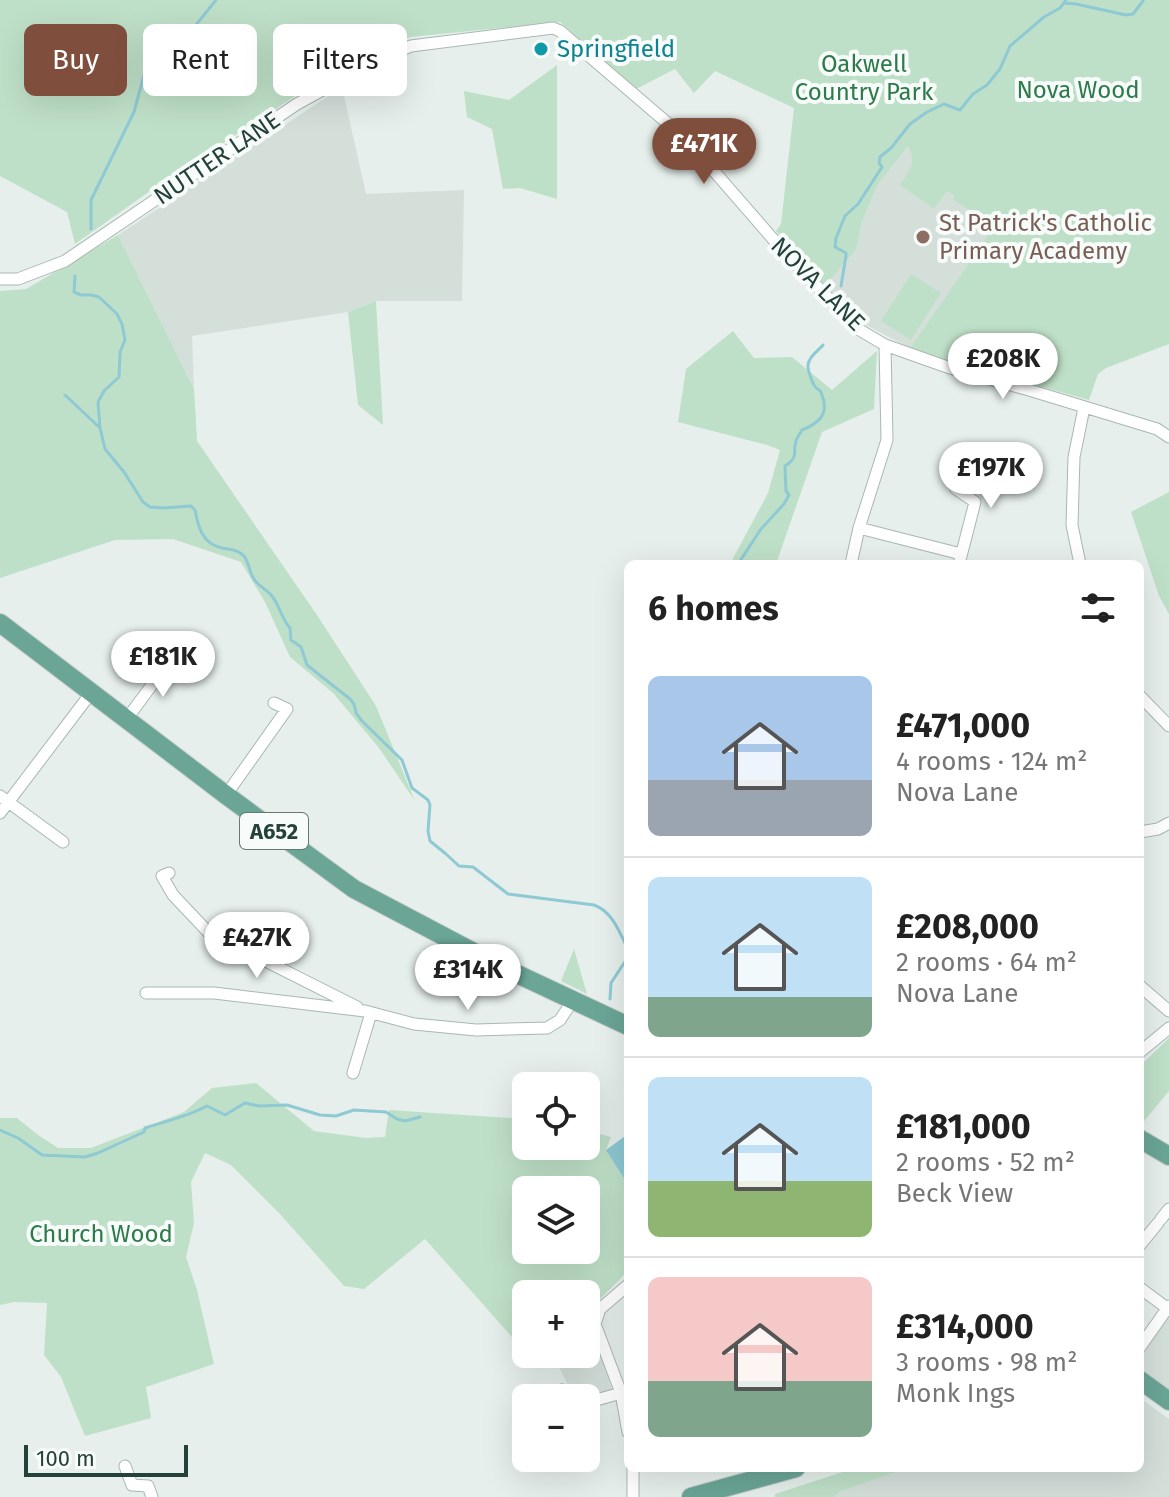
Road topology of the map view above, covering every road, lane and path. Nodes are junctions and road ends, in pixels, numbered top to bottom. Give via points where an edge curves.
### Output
1 (533, 31) joint
2 (0, 279) edge
3 (885, 345) junction
4 (1084, 408) junction
5 (1163, 426) edge
6 (1169, 437) edge
7 (962, 465) dead end
8 (859, 528) junction
9 (960, 559) edge
10 (852, 560) edge
11 (1079, 560) edge
12 (0, 623) edge
13 (176, 657) dead end
14 (91, 693) junction
15 (1144, 700) edge
16 (274, 703) dead end
17 (126, 720) junction
18 (1169, 726) edge
19 (226, 795) junction
20 (3, 804) edge
21 (1169, 823) edge
22 (1144, 833) edge
23 (63, 842) dead end
24 (161, 877) dead end
25 (1144, 989) edge
26 (146, 993) dead end
27 (573, 1000) junction
28 (1169, 1011) edge
29 (368, 1012) junction
30 (624, 1024) edge
31 (1169, 1028) edge
32 (1144, 1049) edge
33 (353, 1073) dead end
34 (1144, 1146) edge
35 (1169, 1156) edge
36 (1163, 1217) edge
37 (1144, 1240) edge
38 (624, 1288) edge
39 (1144, 1291) edge
40 (1168, 1307) edge
41 (1144, 1341) edge
42 (1144, 1383) edge
43 (621, 1393) junction
44 (600, 1399) edge
45 (1169, 1401) edge
46 (624, 1410) edge
47 (125, 1466) dead end
48 (633, 1472) edge
49 (782, 1472) edge
50 (152, 1497) edge
51 (633, 1497) edge
52 (691, 1497) edge

1 - 2 street, NUTTER LANE via 411,46 374,62 297,104 65,261 18,279
1 - 3 street, NOVA LANE via 560,31 686,139 858,329
3 - 4 street, NOVA LANE
3 - 8 street via 887,440
4 - 5 street, NOVA LANE
4 - 11 street via 1074,457 1072,525
5 - 6 street, NOVA LANE
7 - 9 street via 956,489 975,502
8 - 9 street
8 - 10 street
12 - 14 main road, A652
13 - 17 street
14 - 17 main road, A652
14 - 20 street
15 - 18 street
16 - 19 street via 287,709
17 - 19 main road, A652
19 - 27 main road, A652 via 354,889
20 - 23 street
21 - 22 street
24 - 29 street via 208,932
25 - 28 street
26 - 29 street via 214,993
27 - 29 street via 560,1020 547,1028 476,1030 414,1024
27 - 30 main road, A652
29 - 33 street
31 - 32 street
34 - 35 main road
36 - 37 street
38 - 43 street via 600,1309 595,1324
39 - 40 street
40 - 41 street
42 - 45 main road
43 - 44 street
43 - 46 street
47 - 50 street via 132,1485 148,1486
48 - 51 street
49 - 52 main road

